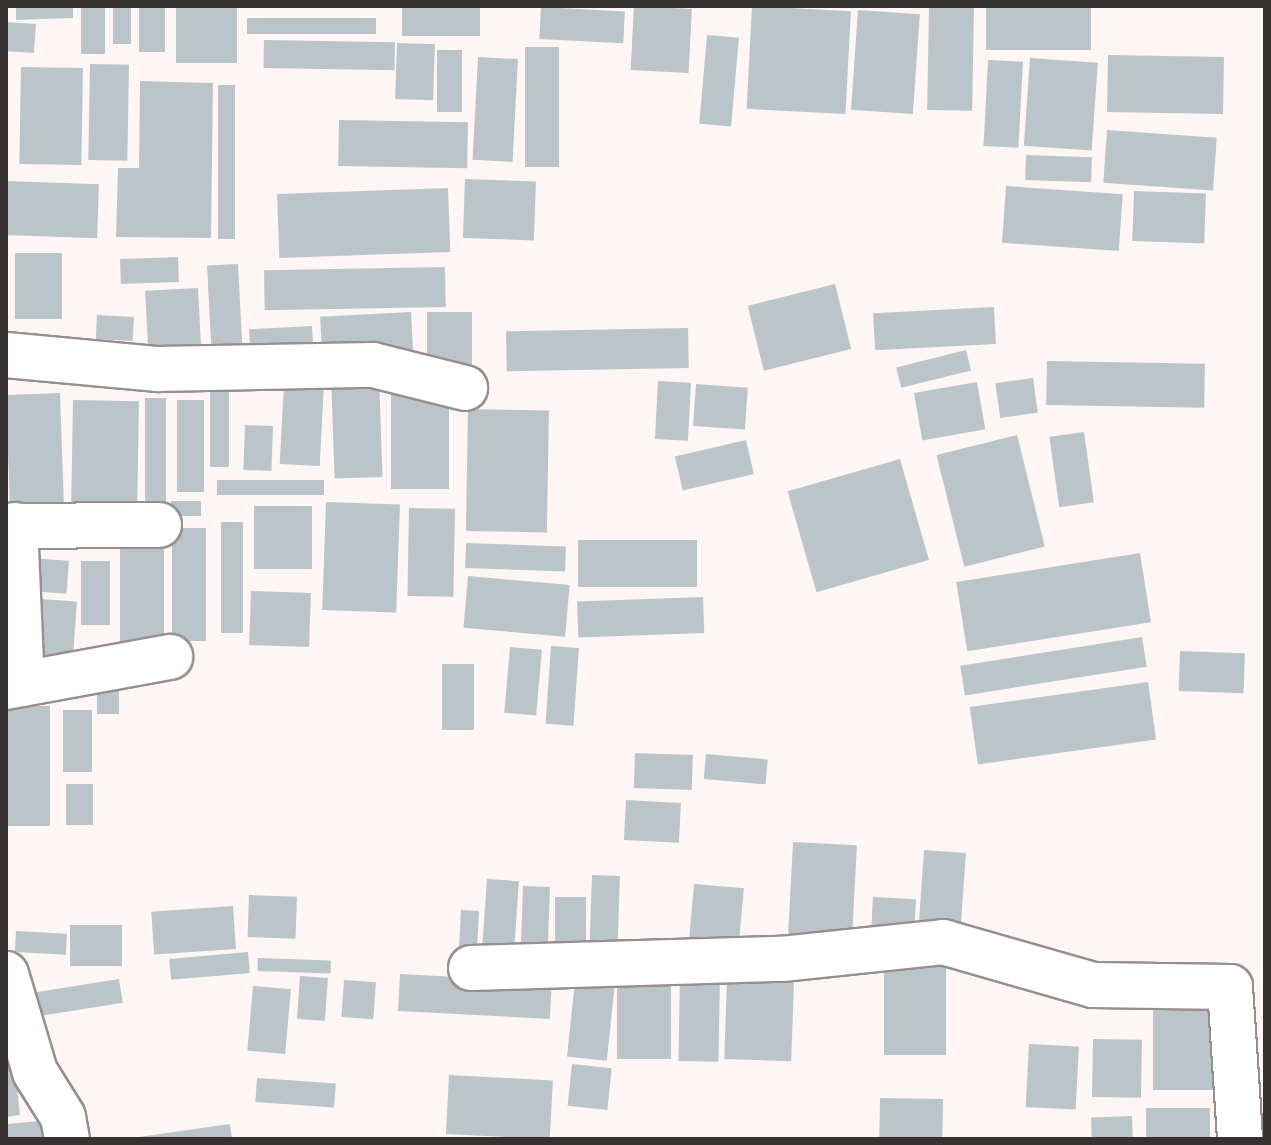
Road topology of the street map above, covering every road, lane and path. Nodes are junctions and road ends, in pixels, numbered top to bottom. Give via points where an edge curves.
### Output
1 (6, 355) edge
2 (465, 388) dead end
3 (10, 525) edge
4 (159, 525) dead end
5 (170, 657) dead end
6 (14, 685) edge
7 (471, 968) dead end
8 (6, 974) edge
9 (67, 1139) edge
10 (1240, 1139) edge

1 - 2 street via 158,369 373,365
3 - 4 street
3 - 6 street
5 - 6 street
7 - 10 street via 782,959 943,942 1093,985 1230,987
8 - 9 street via 35,1072 63,1117

